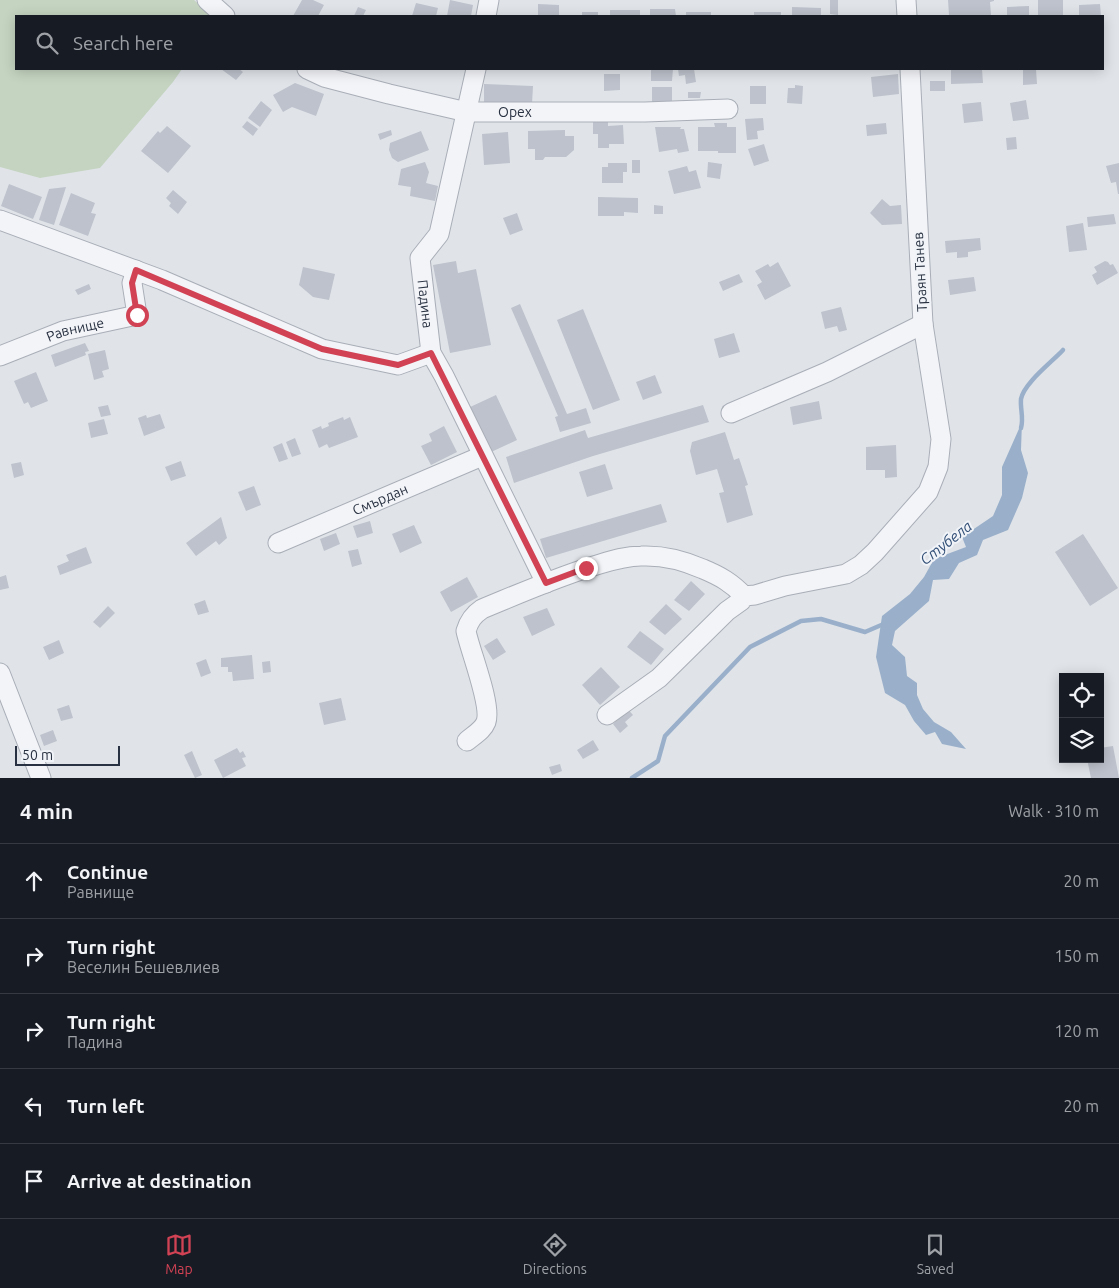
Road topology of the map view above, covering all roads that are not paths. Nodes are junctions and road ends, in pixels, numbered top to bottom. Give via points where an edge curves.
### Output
1 (207, 0) edge
2 (489, 0) edge
3 (906, 0) edge
4 (224, 15) edge
5 (486, 15) edge
6 (907, 15) edge
7 (308, 70) edge
8 (476, 70) edge
9 (910, 70) edge
10 (728, 109) dead end
11 (467, 112) junction
12 (0, 220) edge
13 (136, 270) junction
14 (923, 324) junction
15 (431, 353) junction
16 (0, 356) edge
17 (731, 413) dead end
18 (482, 456) junction
19 (278, 543) dead end
20 (546, 583) junction
21 (744, 596) junction
22 (0, 673) edge
23 (607, 715) dead end
24 (467, 741) dead end
25 (41, 778) edge

1 - 4 street
2 - 5 street
3 - 6 street
7 - 11 street, Орех via 324,77
8 - 11 street, Падина
9 - 14 street, Траян Танев
10 - 11 street, Орех
11 - 15 street, Падина via 439,234 420,258
12 - 13 street
13 - 15 street via 322,349 398,365
13 - 16 street, Равнище via 132,283 137,315 63,331
14 - 17 street, Траян Танев via 827,372
14 - 21 street via 941,438 938,468 928,492 875,552 846,574
15 - 18 street, Падина
18 - 19 street, Смърдан
18 - 20 street, Падина
20 - 21 street via 622,558 655,556 685,561 724,578
20 - 24 street via 482,609 469,622 466,631 488,714 485,725
21 - 23 street via 658,678
22 - 25 street

